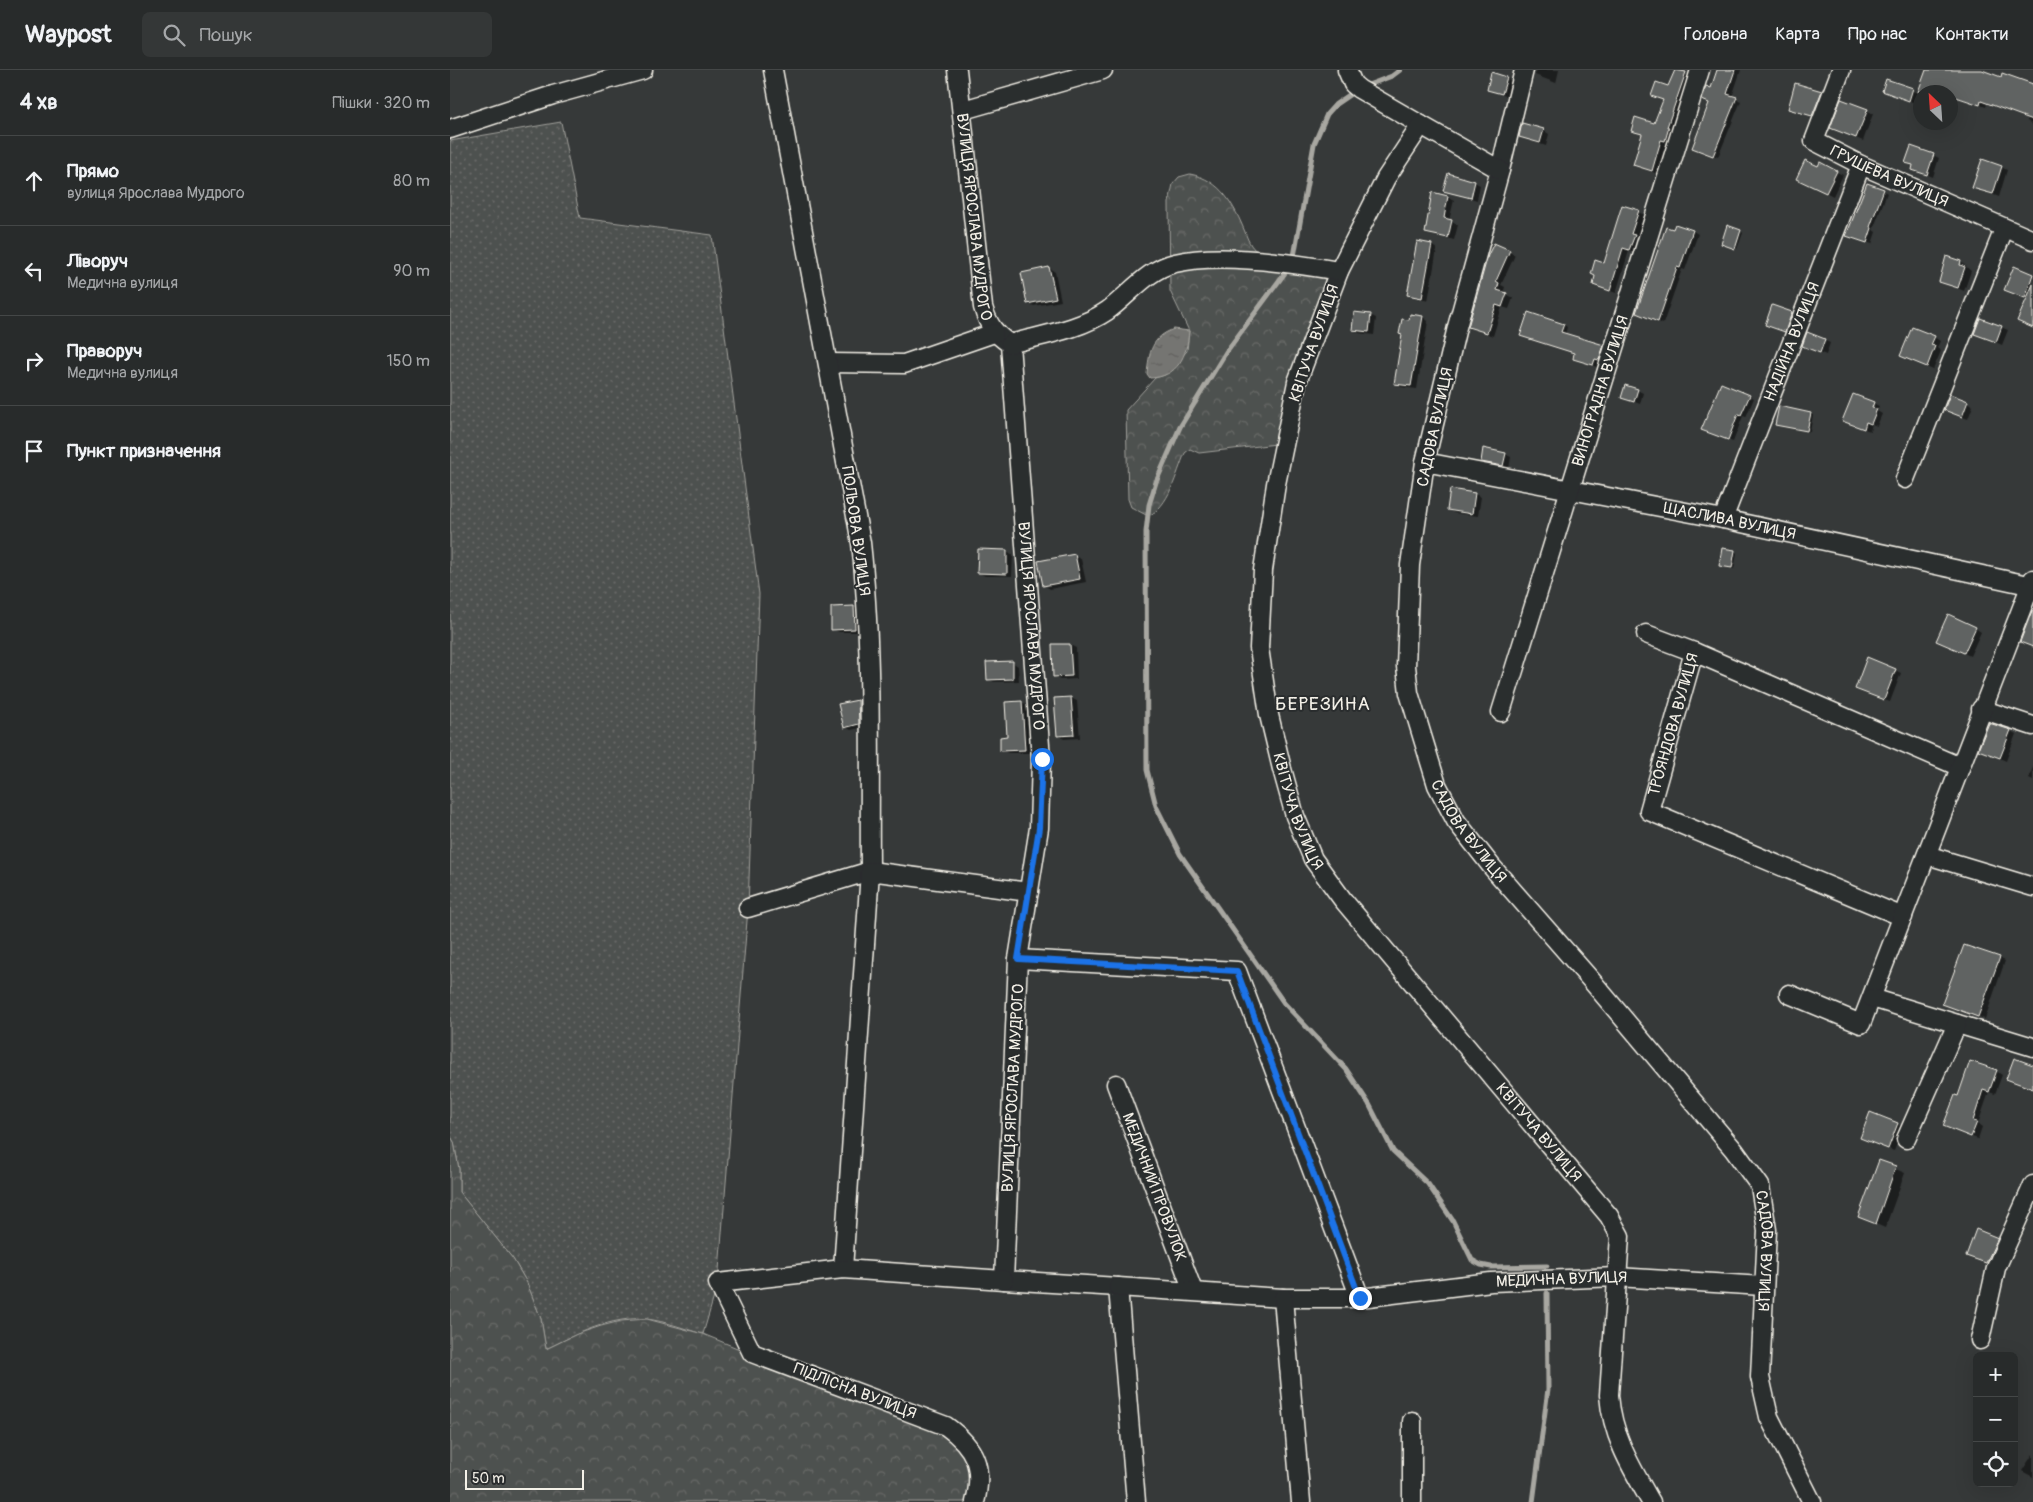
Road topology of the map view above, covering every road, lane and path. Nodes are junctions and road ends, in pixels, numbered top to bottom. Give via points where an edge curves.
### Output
1 (642, 70) edge
2 (773, 70) edge
3 (957, 70) edge
4 (1103, 70) edge
5 (1347, 70) edge
6 (1524, 70) edge
7 (1700, 70) edge
8 (1841, 70) edge
9 (963, 110) junction
10 (1421, 125) junction
11 (450, 129) edge
12 (1861, 165) junction
13 (1500, 170) junction
14 (2004, 229) junction
15 (2033, 240) edge
16 (1339, 271) junction
17 (994, 333) junction
18 (1010, 344) junction
19 (829, 363) junction
20 (1425, 462) junction
21 (1905, 479) dead end
22 (1569, 489) junction
23 (1723, 520) junction
24 (2032, 583) edge
25 (1646, 634) dead end
26 (1694, 652) junction
27 (1981, 709) junction
28 (1501, 712) dead end
29 (2033, 726) edge
30 (1960, 767) junction
31 (1926, 855) junction
32 (870, 871) junction
33 (2033, 887) edge
34 (1029, 892) junction
35 (748, 908) dead end
36 (1903, 917) junction
37 (1018, 959) junction
38 (1789, 994) dead end
39 (1872, 998) junction
40 (1957, 1024) junction
41 (2033, 1047) edge
42 (1116, 1084) dead end
43 (1906, 1139) dead end
44 (2033, 1185) edge
45 (843, 1268) junction
46 (1617, 1277) junction
47 (1004, 1280) junction
48 (1763, 1286) junction
49 (1118, 1287) junction
50 (1193, 1291) junction
51 (1283, 1298) junction
52 (1360, 1298) junction
53 (1980, 1340) dead end
54 (1412, 1421) dead end
55 (975, 1502) edge
56 (1136, 1502) edge
57 (1301, 1502) edge
58 (1412, 1502) edge
59 (1651, 1502) edge
60 (1812, 1502) edge

1 - 11 street
2 - 19 street, ПОЛЬОВА ВУЛИЦЯ
3 - 9 street, ВУЛИЦЯ ЯРОСЛАВА МУДРОГО
4 - 9 street
5 - 10 street via 1350,80 1359,89
6 - 13 street, САДОВА ВУЛИЦЯ
7 - 22 street, ВИНОГРАДНА ВУЛИЦЯ
8 - 12 street, ГРУШЕВА ВУЛИЦЯ via 1814,140
9 - 17 street, ВУЛИЦЯ ЯРОСЛАВА МУДРОГО via 983,307
10 - 13 street
10 - 16 street, КВІТУЧА ВУЛИЦЯ via 1386,178
12 - 14 street, ГРУШЕВА ВУЛИЦЯ
12 - 23 street, НАДІЙНА ВУЛИЦЯ
13 - 20 street, САДОВА ВУЛИЦЯ via 1457,327
14 - 15 street, ГРУШЕВА ВУЛИЦЯ
14 - 21 street
16 - 18 street via 1293,262 1199,260 1174,263 1154,272 1107,311 1086,322
16 - 46 street, КВІТУЧА ВУЛИЦЯ via 1297,382 1276,484 1259,610 1259,648 1269,715 1292,806 1313,859 1343,900 1610,1216 1620,1236
17 - 18 street, ВУЛИЦЯ ЯРОСЛАВА МУДРОГО
17 - 19 street via 904,364
18 - 34 street, ВУЛИЦЯ ЯРОСЛАВА МУДРОГО via 1042,759 1039,828
19 - 32 street, ПОЛЬОВА ВУЛИЦЯ via 865,577
20 - 22 street, ЩАСЛИВА ВУЛИЦЯ
20 - 48 street, САДОВА ВУЛИЦЯ via 1410,565 1406,666 1414,712 1437,786 1473,844 1604,995 1734,1150 1760,1186 1767,1230
22 - 23 street, ЩАСЛИВА ВУЛИЦЯ
22 - 28 street, ВИНОГРАДНА ВУЛИЦЯ
23 - 24 street, ЩАСЛИВА ВУЛИЦЯ
24 - 27 street
25 - 26 street
26 - 30 street, ТРОЯНДОВА ВУЛИЦЯ
26 - 36 street, ТРОЯНДОВА ВУЛИЦЯ via 1649,811
27 - 29 street
27 - 30 street
30 - 31 street
31 - 33 street
31 - 36 street
32 - 34 street
32 - 35 street
32 - 45 street, ПОЛЬОВА ВУЛИЦЯ
34 - 37 street, ВУЛИЦЯ ЯРОСЛАВА МУДРОГО
36 - 39 street
37 - 47 street, ВУЛИЦЯ ЯРОСЛАВА МУДРОГО
37 - 52 street via 1237,971
38 - 39 street via 1861,1024
39 - 40 street
40 - 41 street
40 - 43 street
42 - 50 street, МЕДИЧНИЙ ПРОВУЛОК
44 - 53 street via 1996,1268
45 - 47 street
45 - 55 street, ПІДЛІСНА ВУЛИЦЯ via 718,1283 752,1353 946,1426 957,1433 973,1453 978,1466
46 - 48 street, МЕДИЧНА ВУЛИЦЯ
46 - 52 street, МЕДИЧНА ВУЛИЦЯ via 1491,1282
46 - 59 street, КВІТУЧА ВУЛИЦЯ via 1609,1395 1611,1416 1622,1451
47 - 49 street
48 - 60 street, САДОВА ВУЛИЦЯ via 1760,1377 1769,1418
49 - 50 street, МЕДИЧНА ВУЛИЦЯ
49 - 56 street
50 - 51 street, МЕДИЧНА ВУЛИЦЯ
51 - 52 street, МЕДИЧНА ВУЛИЦЯ
51 - 57 street
54 - 58 street

